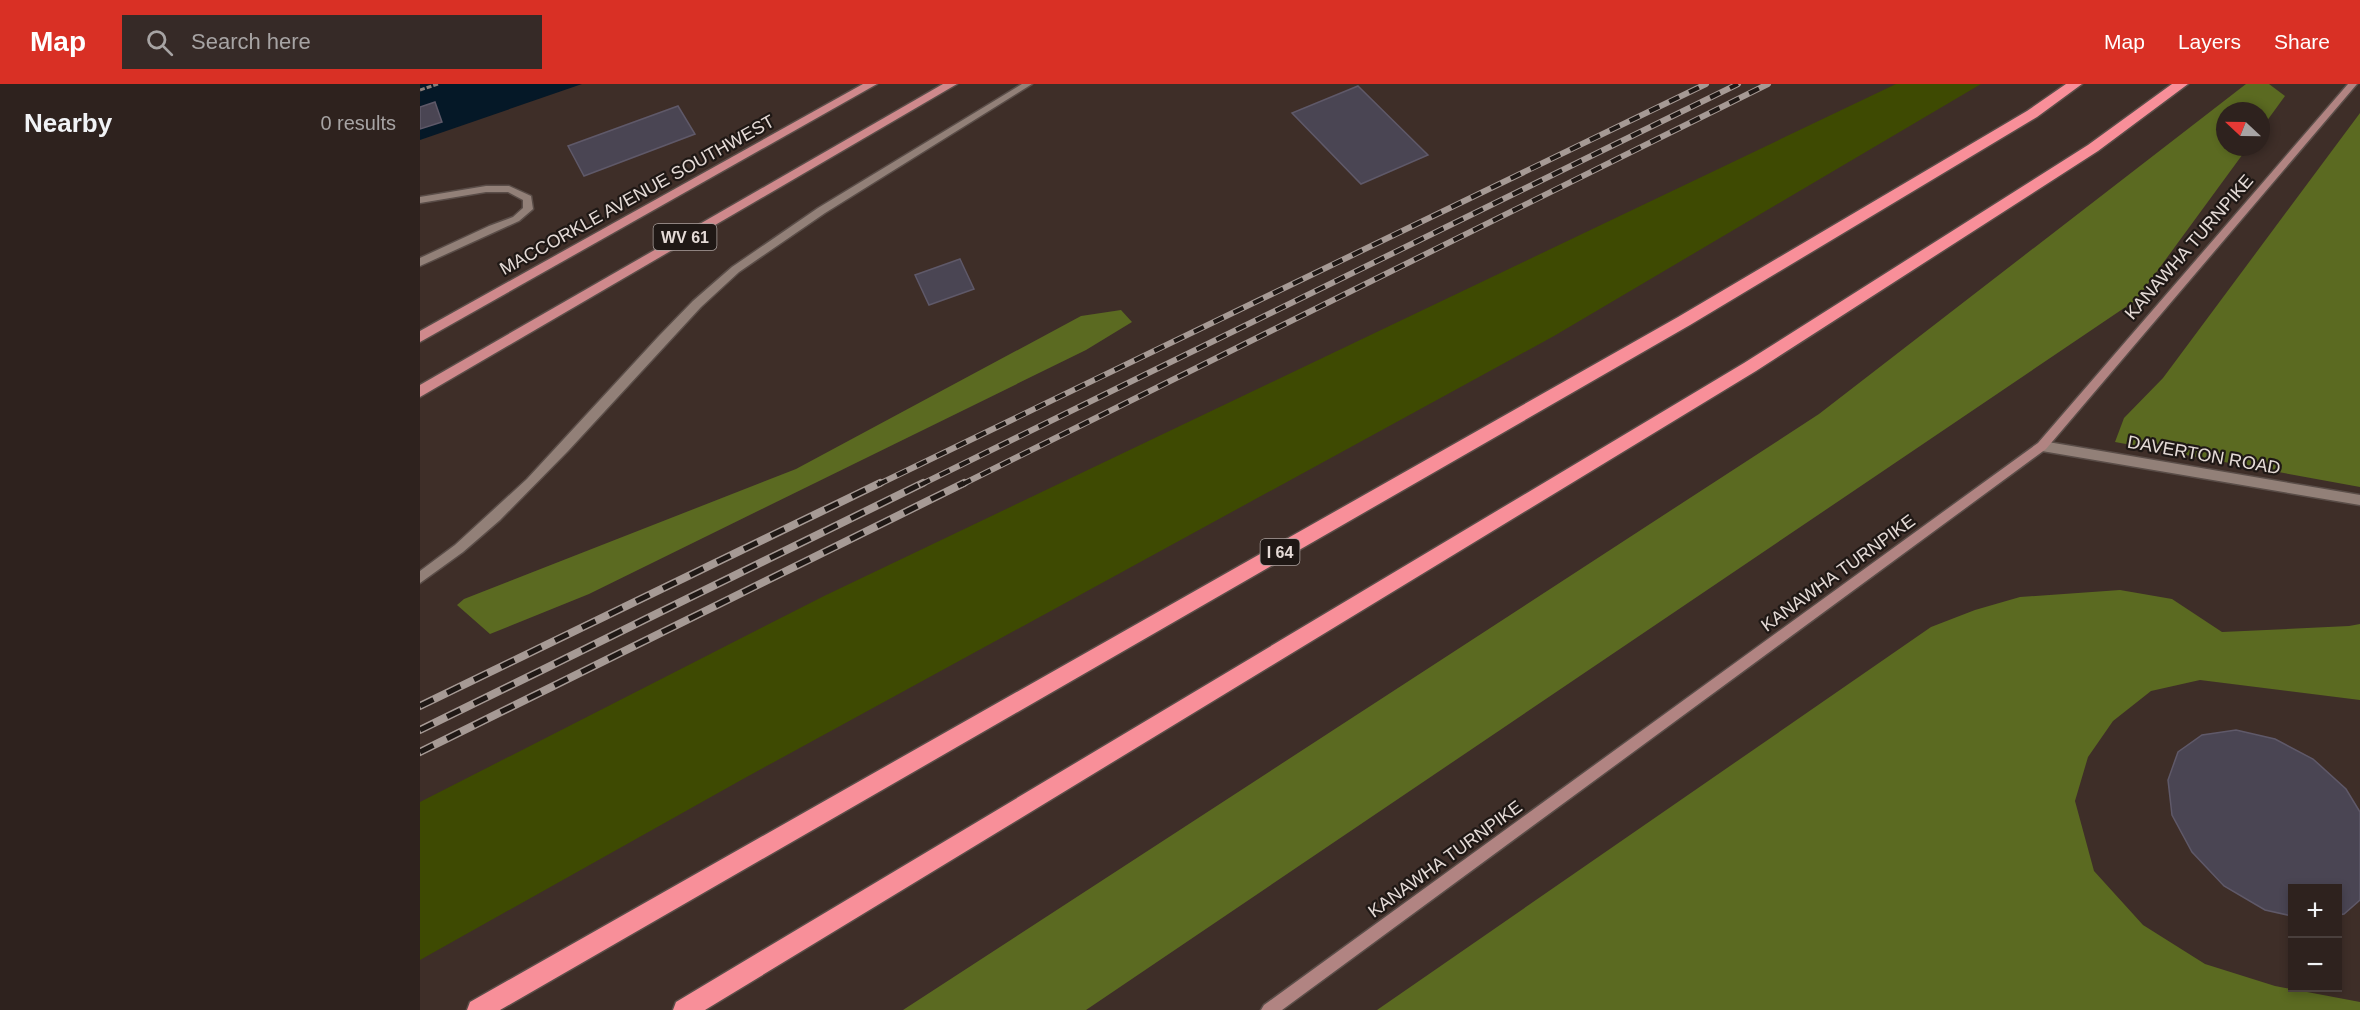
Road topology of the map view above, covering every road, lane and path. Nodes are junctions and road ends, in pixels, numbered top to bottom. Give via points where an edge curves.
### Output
1 (438, 84) edge
2 (871, 84) edge
3 (951, 84) edge
4 (1028, 84) edge
5 (2075, 84) edge
6 (2181, 84) edge
7 (2353, 84) edge
8 (420, 90) edge
9 (420, 200) edge
10 (420, 262) edge
11 (420, 337) edge
12 (420, 392) edge
13 (2042, 446) junction
14 (2360, 500) edge
15 (420, 578) edge
16 (478, 1010) edge
17 (684, 1010) edge
18 (1269, 1010) edge

1 - 8 path
2 - 11 main road, MACCORKLE AVENUE SOUTHWEST / WV 61
3 - 12 main road, WV 61
4 - 15 street via 798,224 747,262 698,303 529,486 446,560
5 - 16 highway, I 64 via 2032,114 1684,321
6 - 17 highway via 2093,148 1750,367
7 - 13 main road, KANAWHA TURNPIKE
9 - 10 street via 486,189 508,189 528,198 528,208 516,219
13 - 14 street, DAVERTON ROAD
13 - 18 main road, KANAWHA TURNPIKE

